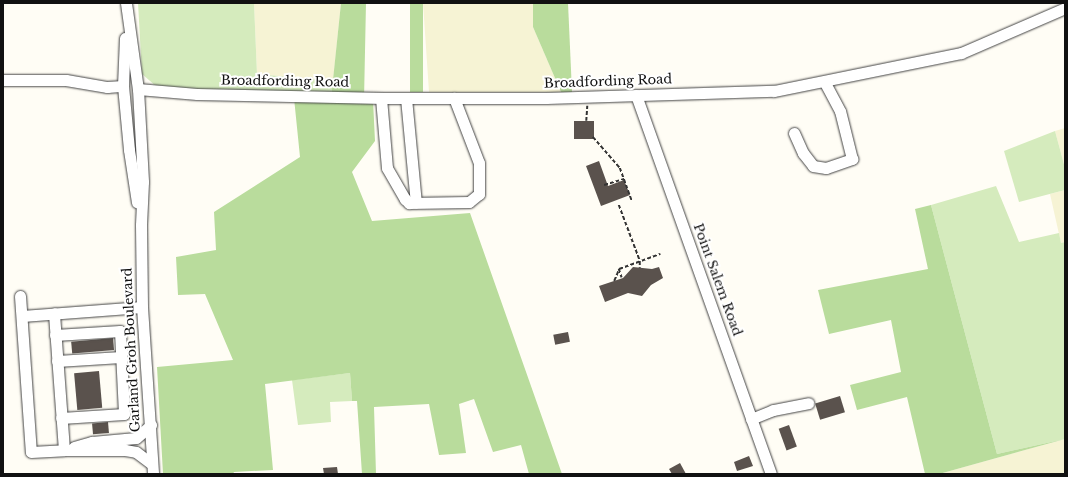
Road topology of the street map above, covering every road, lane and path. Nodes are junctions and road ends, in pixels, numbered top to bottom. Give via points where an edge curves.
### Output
1 (126, 3) edge
2 (1065, 8) edge
3 (126, 14) junction
4 (125, 45) junction
5 (3, 80) edge
6 (825, 83) junction
7 (123, 86) junction
8 (138, 89) junction
9 (636, 96) junction
10 (588, 97) junction
11 (381, 98) junction
12 (406, 98) junction
13 (454, 98) junction
14 (586, 121) dead end
15 (794, 133) dead end
16 (594, 137) dead end
17 (129, 150) junction
18 (624, 178) junction
19 (604, 185) dead end
20 (632, 201) dead end
21 (416, 203) junction
22 (619, 205) dead end
23 (141, 225) junction
24 (660, 254) dead end
25 (640, 261) junction
26 (640, 268) dead end
27 (619, 269) junction
28 (622, 278) dead end
29 (614, 281) dead end
30 (20, 296) dead end
31 (142, 307) junction
32 (54, 313) junction
33 (22, 316) junction
34 (55, 335) junction
35 (120, 357) junction
36 (57, 361) junction
37 (808, 403) dead end
38 (61, 418) junction
39 (751, 419) junction
40 (151, 425) junction
41 (64, 450) junction
42 (152, 469) edge
43 (771, 474) edge

1 - 3 street, Garland Groh Boulevard
2 - 6 street, Broadfording Road via 961,53
3 - 4 street, Garland Groh Boulevard
3 - 8 street, Garland Groh Boulevard
4 - 7 street, Garland Groh Boulevard
4 - 8 street
5 - 7 street via 53,79 106,87
6 - 9 street, Broadfording Road via 766,92
6 - 15 street via 840,112 852,158 826,168 813,166 805,157
7 - 17 street, Garland Groh Boulevard
8 - 11 street, Broadfording Road via 197,94
8 - 17 street
8 - 23 street, Garland Groh Boulevard via 143,182
9 - 10 street, Broadfording Road
9 - 39 street, Point Salem Road
10 - 13 street, Broadfording Road
10 - 14 path
11 - 12 street, Broadfording Road
11 - 21 street via 387,168 405,199 409,203
12 - 13 street, Broadfording Road
12 - 21 street
13 - 21 street via 479,163 479,194 469,202
16 - 18 path via 620,168
17 - 23 street, Garland Groh Boulevard
18 - 19 path
18 - 20 path
22 - 25 path
23 - 31 street, Garland Groh Boulevard
24 - 25 path
25 - 26 path
25 - 27 path
27 - 28 path
27 - 29 path
30 - 33 street
31 - 32 street
31 - 40 street, Garland Groh Boulevard
32 - 33 street
32 - 34 street
33 - 41 street via 31,452
34 - 35 street via 120,330
34 - 36 street
35 - 36 street
35 - 38 street via 124,414
36 - 38 street
37 - 39 street via 773,410
38 - 41 street
39 - 43 street, Point Salem Road
40 - 41 street via 136,438 92,442
40 - 42 street, Garland Groh Boulevard
41 - 42 street via 136,452

